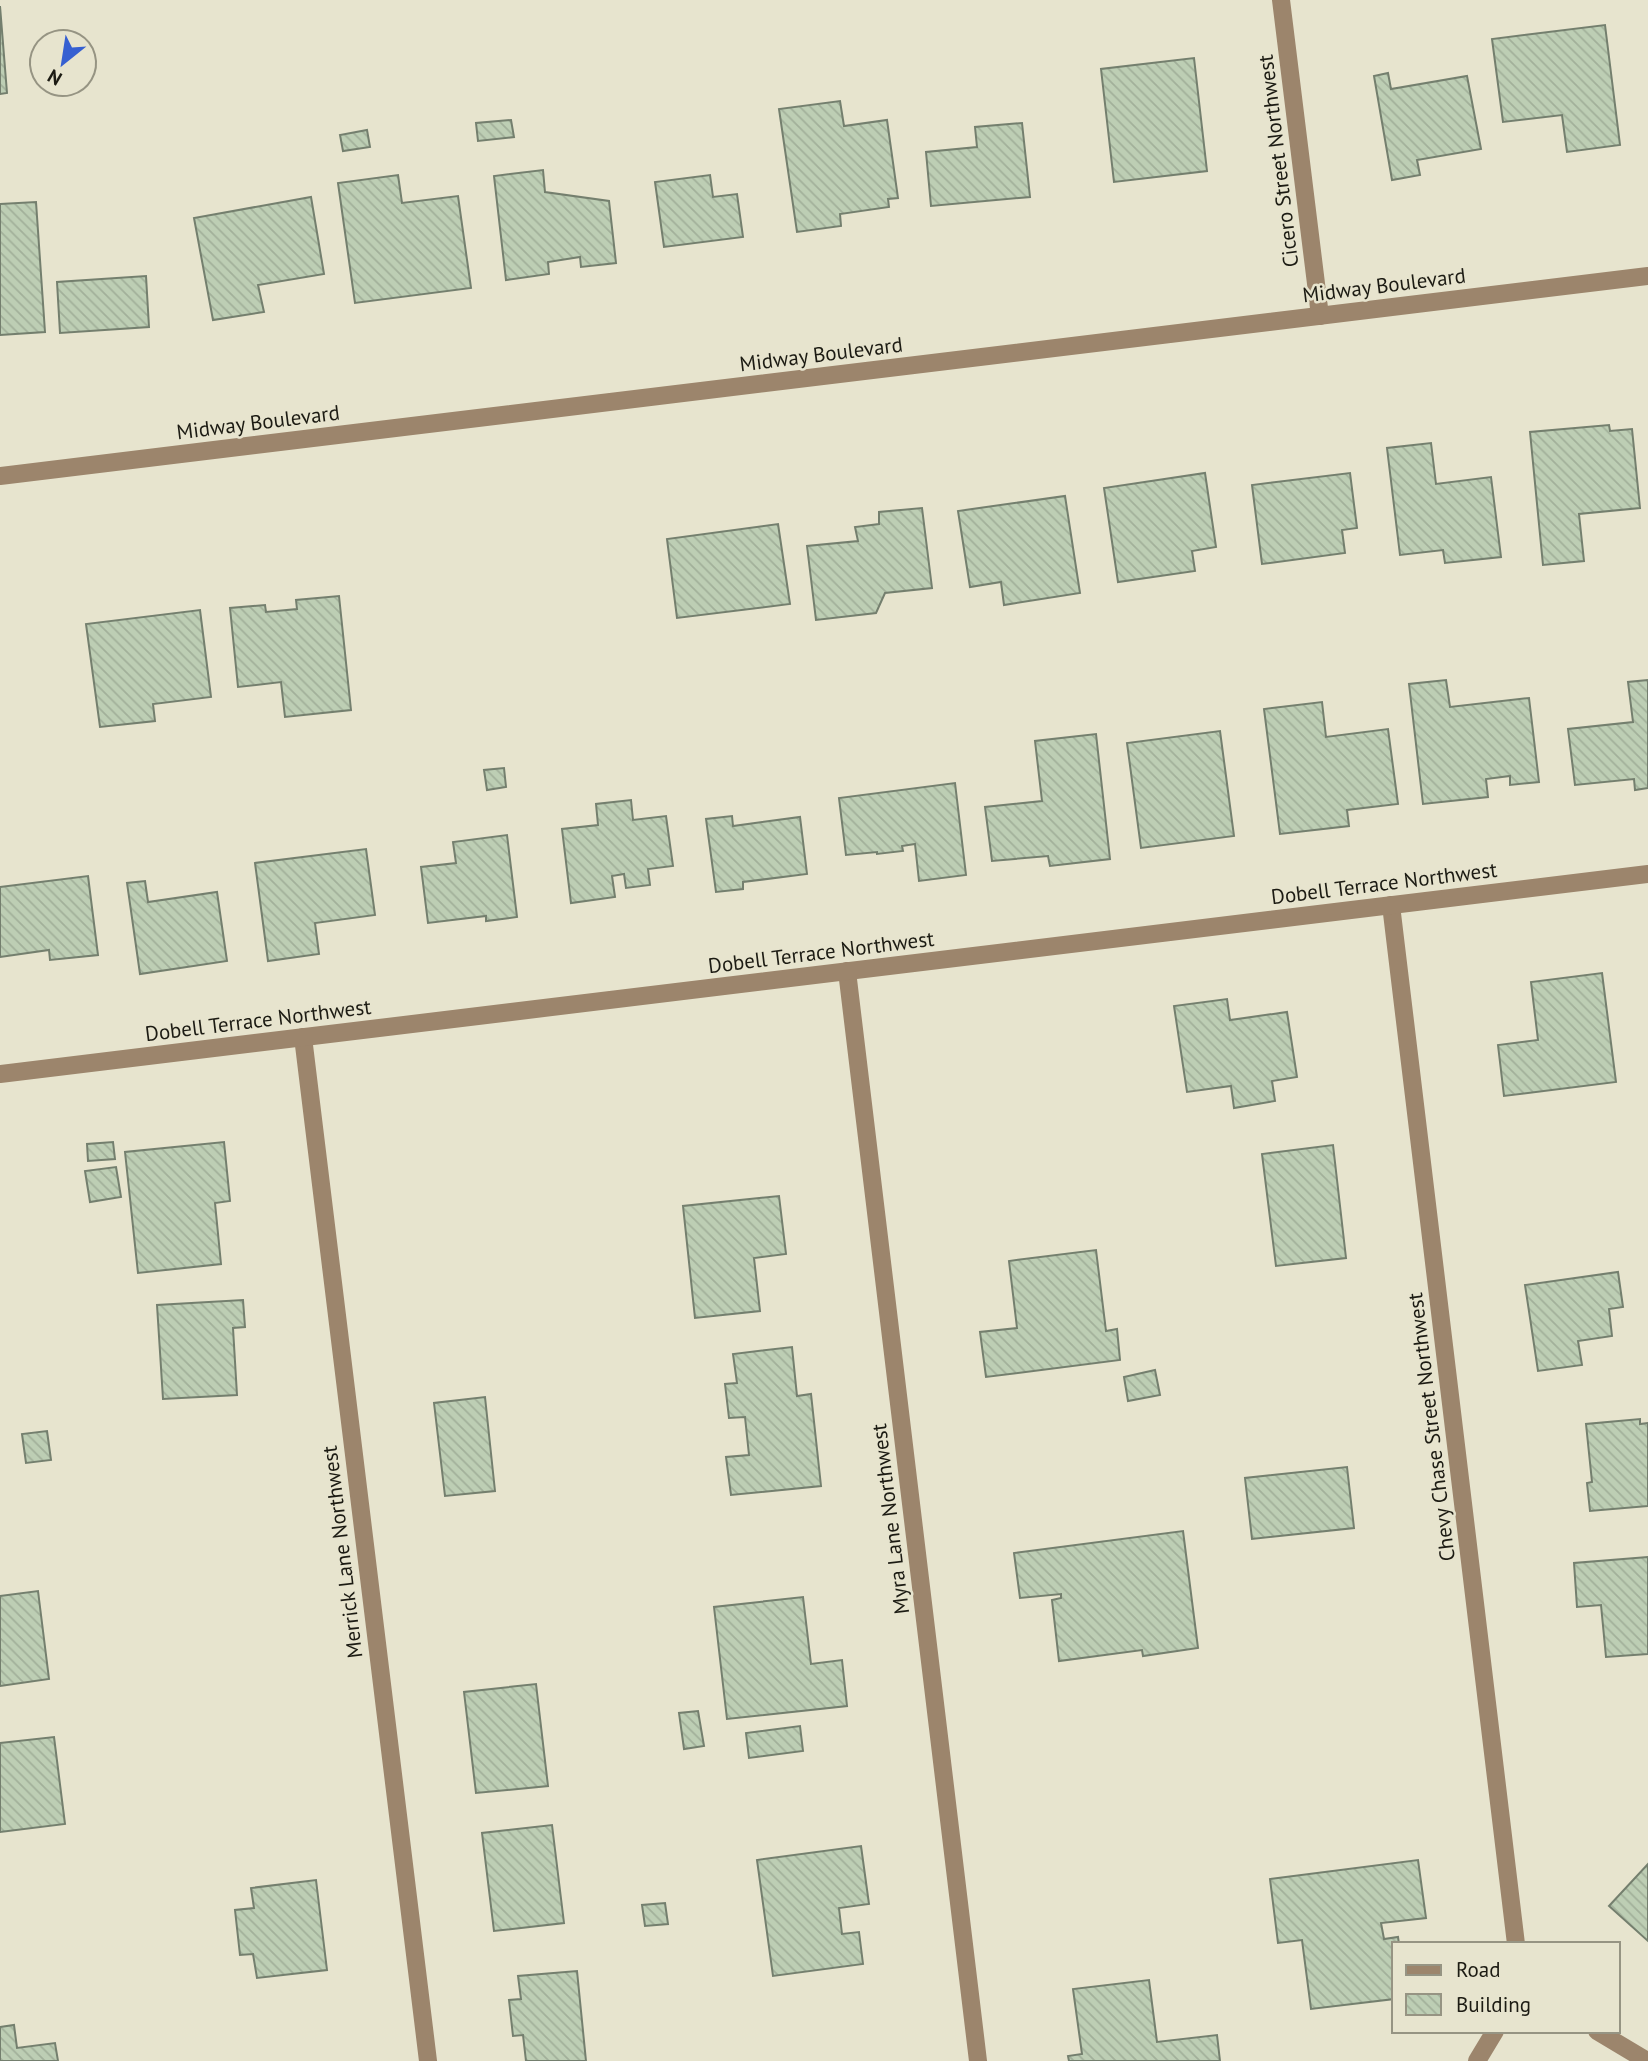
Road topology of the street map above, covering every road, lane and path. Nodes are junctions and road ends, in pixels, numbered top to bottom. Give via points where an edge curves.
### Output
1 (1281, 0) edge
2 (1648, 276) edge
3 (1320, 316) junction
4 (0, 476) edge
5 (1648, 874) edge
6 (1391, 905) junction
7 (847, 971) junction
8 (303, 1037) junction
9 (0, 1074) edge
10 (1516, 1942) edge
11 (1494, 2033) edge
12 (1600, 2033) edge
13 (428, 2061) edge
14 (978, 2061) edge
15 (1477, 2061) edge
16 (1647, 2061) edge

1 - 3 street, Cicero Street Northwest
2 - 3 street, Midway Boulevard
3 - 4 street, Midway Boulevard
5 - 6 street, Dobell Terrace Northwest
6 - 7 street, Dobell Terrace Northwest
6 - 10 street, Chevy Chase Street Northwest
7 - 8 street, Dobell Terrace Northwest
7 - 14 street, Myra Lane Northwest
8 - 9 street, Dobell Terrace Northwest
8 - 13 street, Merrick Lane Northwest
11 - 15 street
12 - 16 street

